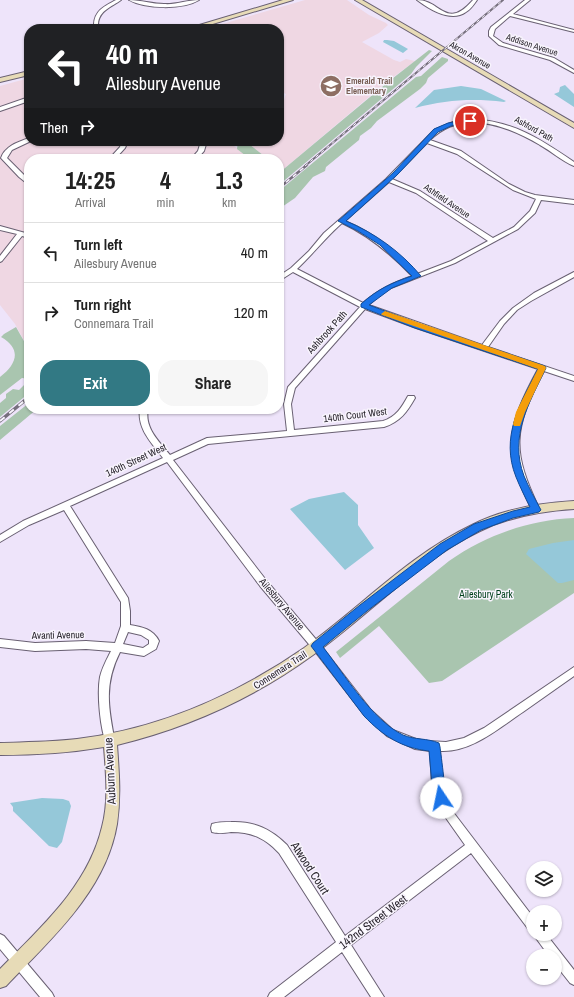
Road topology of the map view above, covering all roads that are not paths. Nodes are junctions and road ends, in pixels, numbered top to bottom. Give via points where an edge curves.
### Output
1 (119, 0) edge
2 (131, 0) edge
3 (197, 0) edge
4 (290, 0) edge
5 (358, 0) edge
6 (365, 0) edge
7 (420, 0) edge
8 (475, 0) edge
9 (528, 0) edge
10 (510, 15) junction
11 (96, 24) edge
12 (206, 24) edge
13 (574, 31) edge
14 (574, 72) edge
15 (24, 74) edge
16 (0, 80) edge
17 (24, 101) edge
18 (0, 109) edge
19 (574, 121) edge
20 (574, 126) edge
21 (426, 141) junction
22 (24, 142) edge
23 (123, 146) edge
24 (117, 154) edge
25 (574, 164) edge
26 (24, 179) edge
27 (388, 180) junction
28 (539, 198) junction
29 (574, 202) edge
30 (341, 221) junction
31 (0, 228) edge
32 (20, 234) junction
33 (24, 235) edge
34 (493, 241) junction
35 (0, 260) edge
36 (293, 269) junction
37 (574, 274) edge
38 (284, 275) edge
39 (417, 276) junction
40 (364, 306) junction
41 (484, 348) junction
42 (542, 368) junction
43 (574, 379) edge
44 (411, 398) dead end
45 (143, 414) edge
46 (291, 433) junction
47 (168, 458) junction
48 (64, 505) junction
49 (574, 505) edge
50 (536, 510) junction
51 (0, 539) edge
52 (125, 628) junction
53 (0, 643) edge
54 (116, 646) junction
55 (316, 646) junction
56 (574, 671) edge
57 (110, 742) junction
58 (435, 747) junction
59 (0, 749) edge
60 (216, 828) dead end
61 (472, 846) junction
62 (526, 917) edge
63 (0, 940) edge
64 (544, 941) edge
65 (344, 944) junction
66 (19, 961) junction
67 (574, 979) edge
68 (0, 980) edge
69 (48, 997) edge
70 (274, 997) edge
71 (378, 997) edge

1 - 11 street via 103,9
2 - 3 street via 159,6 179,5
4 - 12 street
5 - 20 street, Akron Avenue
6 - 19 street, Akron Avenue
7 - 8 street via 442,13 452,15 462,13
9 - 10 street
10 - 13 street
10 - 14 street, Addison Avenue via 492,29 490,34 494,39 504,45 552,59
15 - 16 street
17 - 18 street
21 - 25 street, Ashford Path via 436,131 450,124 466,121 488,122 520,131
21 - 27 street, Ashford Path
21 - 28 street via 460,153 517,190
22 - 26 street via 9,149 4,158
23 - 24 street
27 - 30 street, Ashford Path
27 - 34 street, Ashfield Avenue via 418,192
28 - 29 street
28 - 34 street, Ashbrook Path via 536,208 526,221
30 - 36 street, Ashford Path
30 - 39 street via 383,243
31 - 32 street
32 - 33 street
32 - 35 street
34 - 39 street, Ashbrook Path
36 - 38 street, Ashford Path
36 - 40 street
37 - 41 street via 514,310
39 - 40 street, Ashbrook Path via 389,287
40 - 41 street
40 - 46 street, Ashbrook Path via 292,386 287,408
41 - 42 street
42 - 43 street
42 - 50 street via 520,412 514,437 517,465
44 - 46 street, 140th Court West via 400,416 388,422
45 - 47 street via 143,424
46 - 47 street, 140th Street West via 207,441
47 - 48 street, 140th Street West
47 - 55 street, Ailesbury Avenue via 263,583
48 - 51 street, 140th Street West
48 - 52 street, Auburn Avenue via 121,594 126,609
49 - 50 street, Connemara Trail
50 - 55 street, Connemara Trail via 478,527 444,547
52 - 54 street, Auburn Avenue
52 - 54 street via 147,632 154,640 153,646 144,652
53 - 54 street, Avanti Avenue via 35,646
54 - 57 street, Auburn Avenue via 105,678
55 - 57 street, Connemara Trail via 252,688 219,705 164,727
55 - 58 street, Ailesbury Avenue via 378,723 401,739
56 - 58 street, Ailesbury Avenue via 477,738 457,745
57 - 59 street, Connemara Trail via 30,750
57 - 66 street, Auburn Avenue via 113,796 108,832 97,865 78,896
58 - 61 street via 437,779 446,812
60 - 65 street, Atwood Court via 249,827 268,834 276,841
61 - 62 street
61 - 65 street, 142nd Street West
63 - 66 street
64 - 67 street
65 - 70 street, 142nd Street West
65 - 71 street, Atwood Court
66 - 68 street, Auburn Avenue
66 - 69 street

